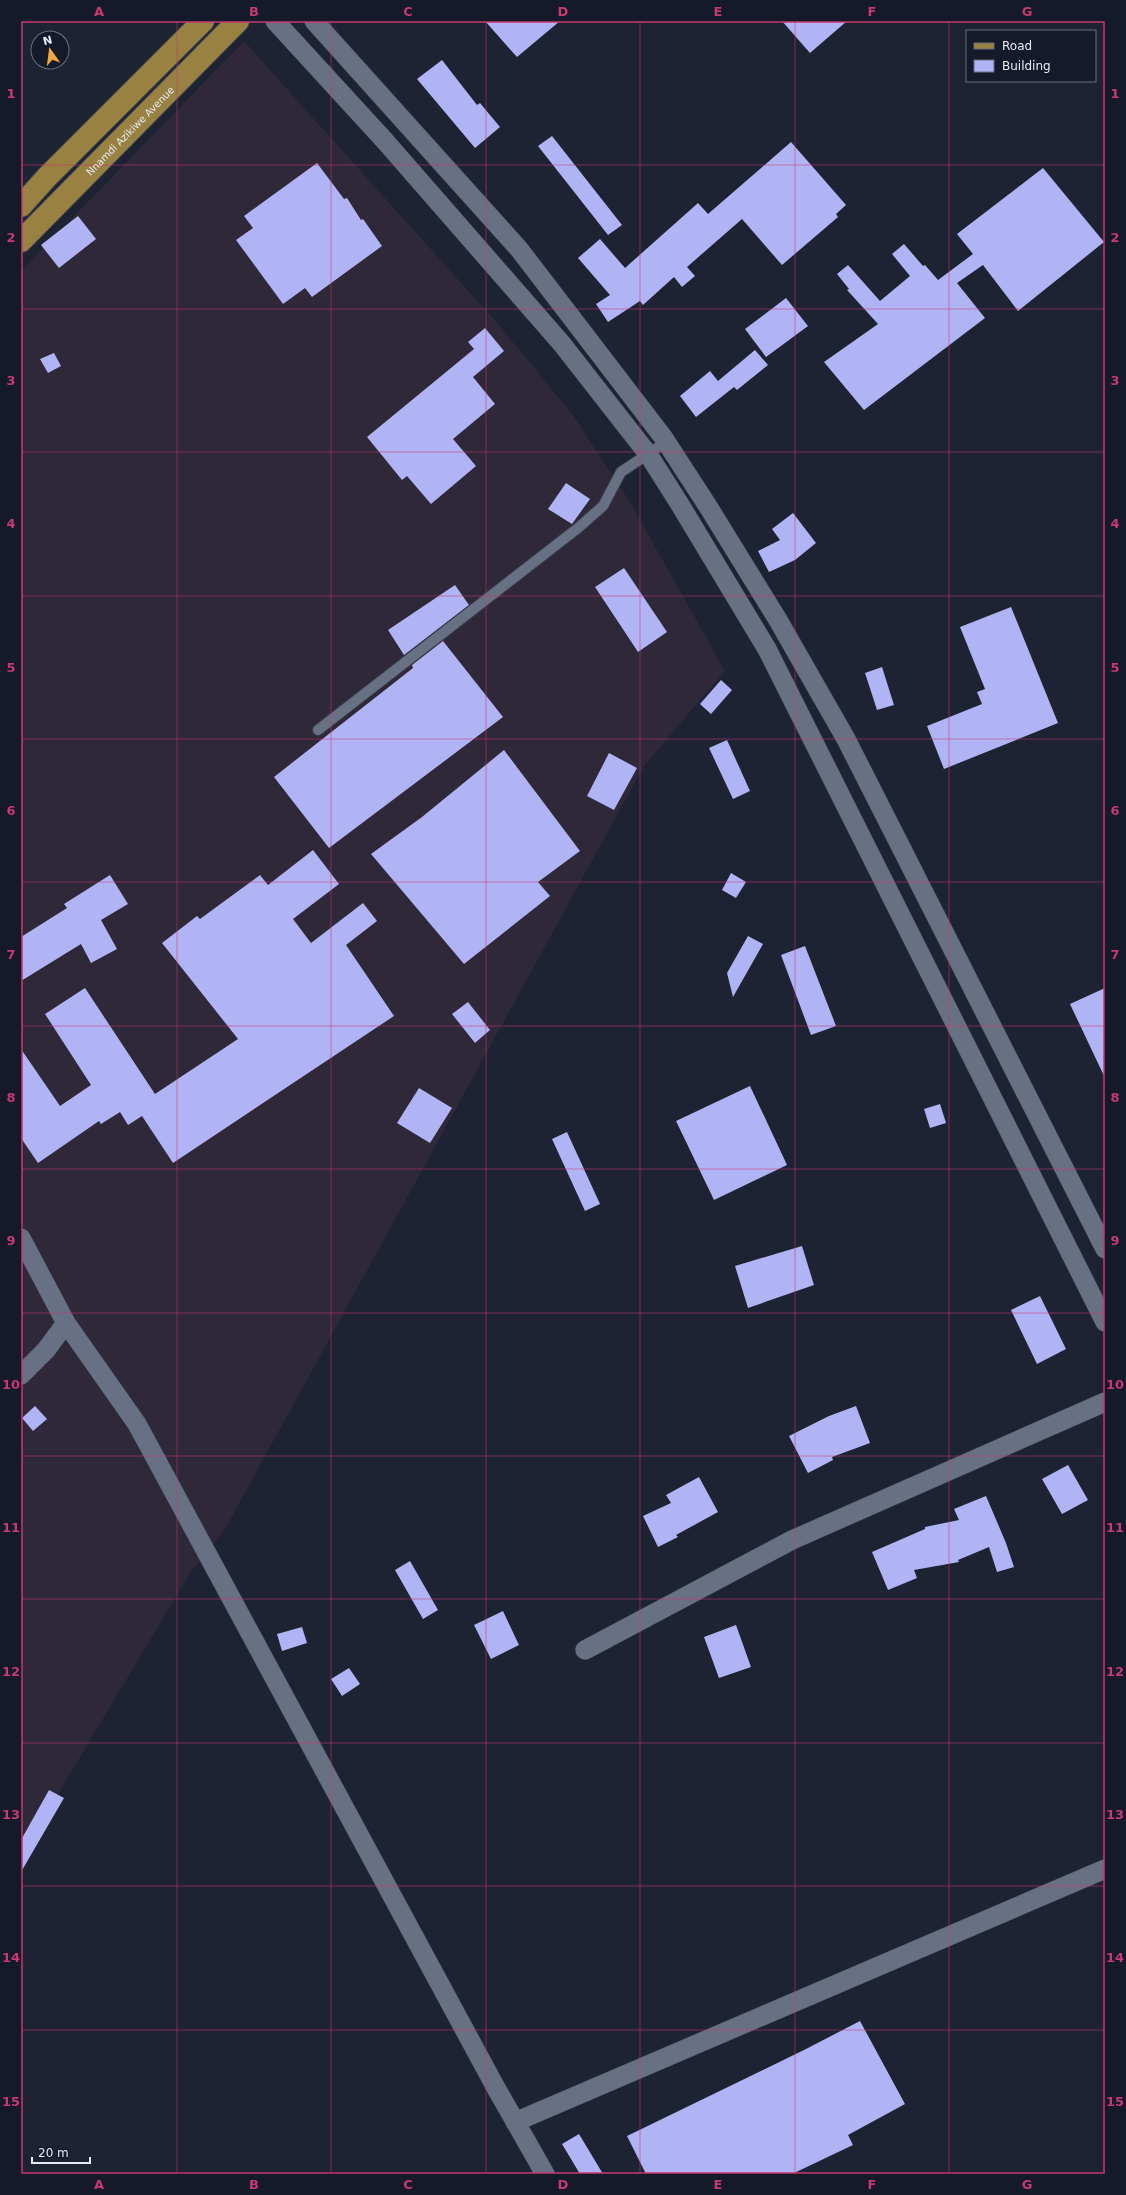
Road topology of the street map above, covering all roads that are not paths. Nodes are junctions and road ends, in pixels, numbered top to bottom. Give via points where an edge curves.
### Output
1 (203, 21) edge
2 (238, 21) edge
3 (275, 21) edge
4 (314, 21) edge
5 (23, 198) edge
6 (21, 241) edge
7 (666, 442) junction
8 (648, 454) junction
9 (318, 730) dead end
10 (21, 1238) edge
11 (1105, 1249) edge
12 (1105, 1322) edge
13 (66, 1323) junction
14 (21, 1374) edge
15 (1105, 1402) edge
16 (585, 1650) dead end
17 (1105, 1869) edge
18 (515, 2122) junction
19 (545, 2174) edge

1 - 5 main road
2 - 6 main road, Nnamdi Azikiwe Avenue
3 - 8 street via 385,141 562,344
4 - 7 street via 519,249
7 - 8 lane
7 - 11 street via 778,620 846,739
8 - 9 lane via 621,472 603,506 578,528
8 - 12 street via 767,649
10 - 13 street
13 - 14 street via 46,1350
13 - 18 street via 137,1424
15 - 16 street via 792,1540
17 - 18 street
18 - 19 street

